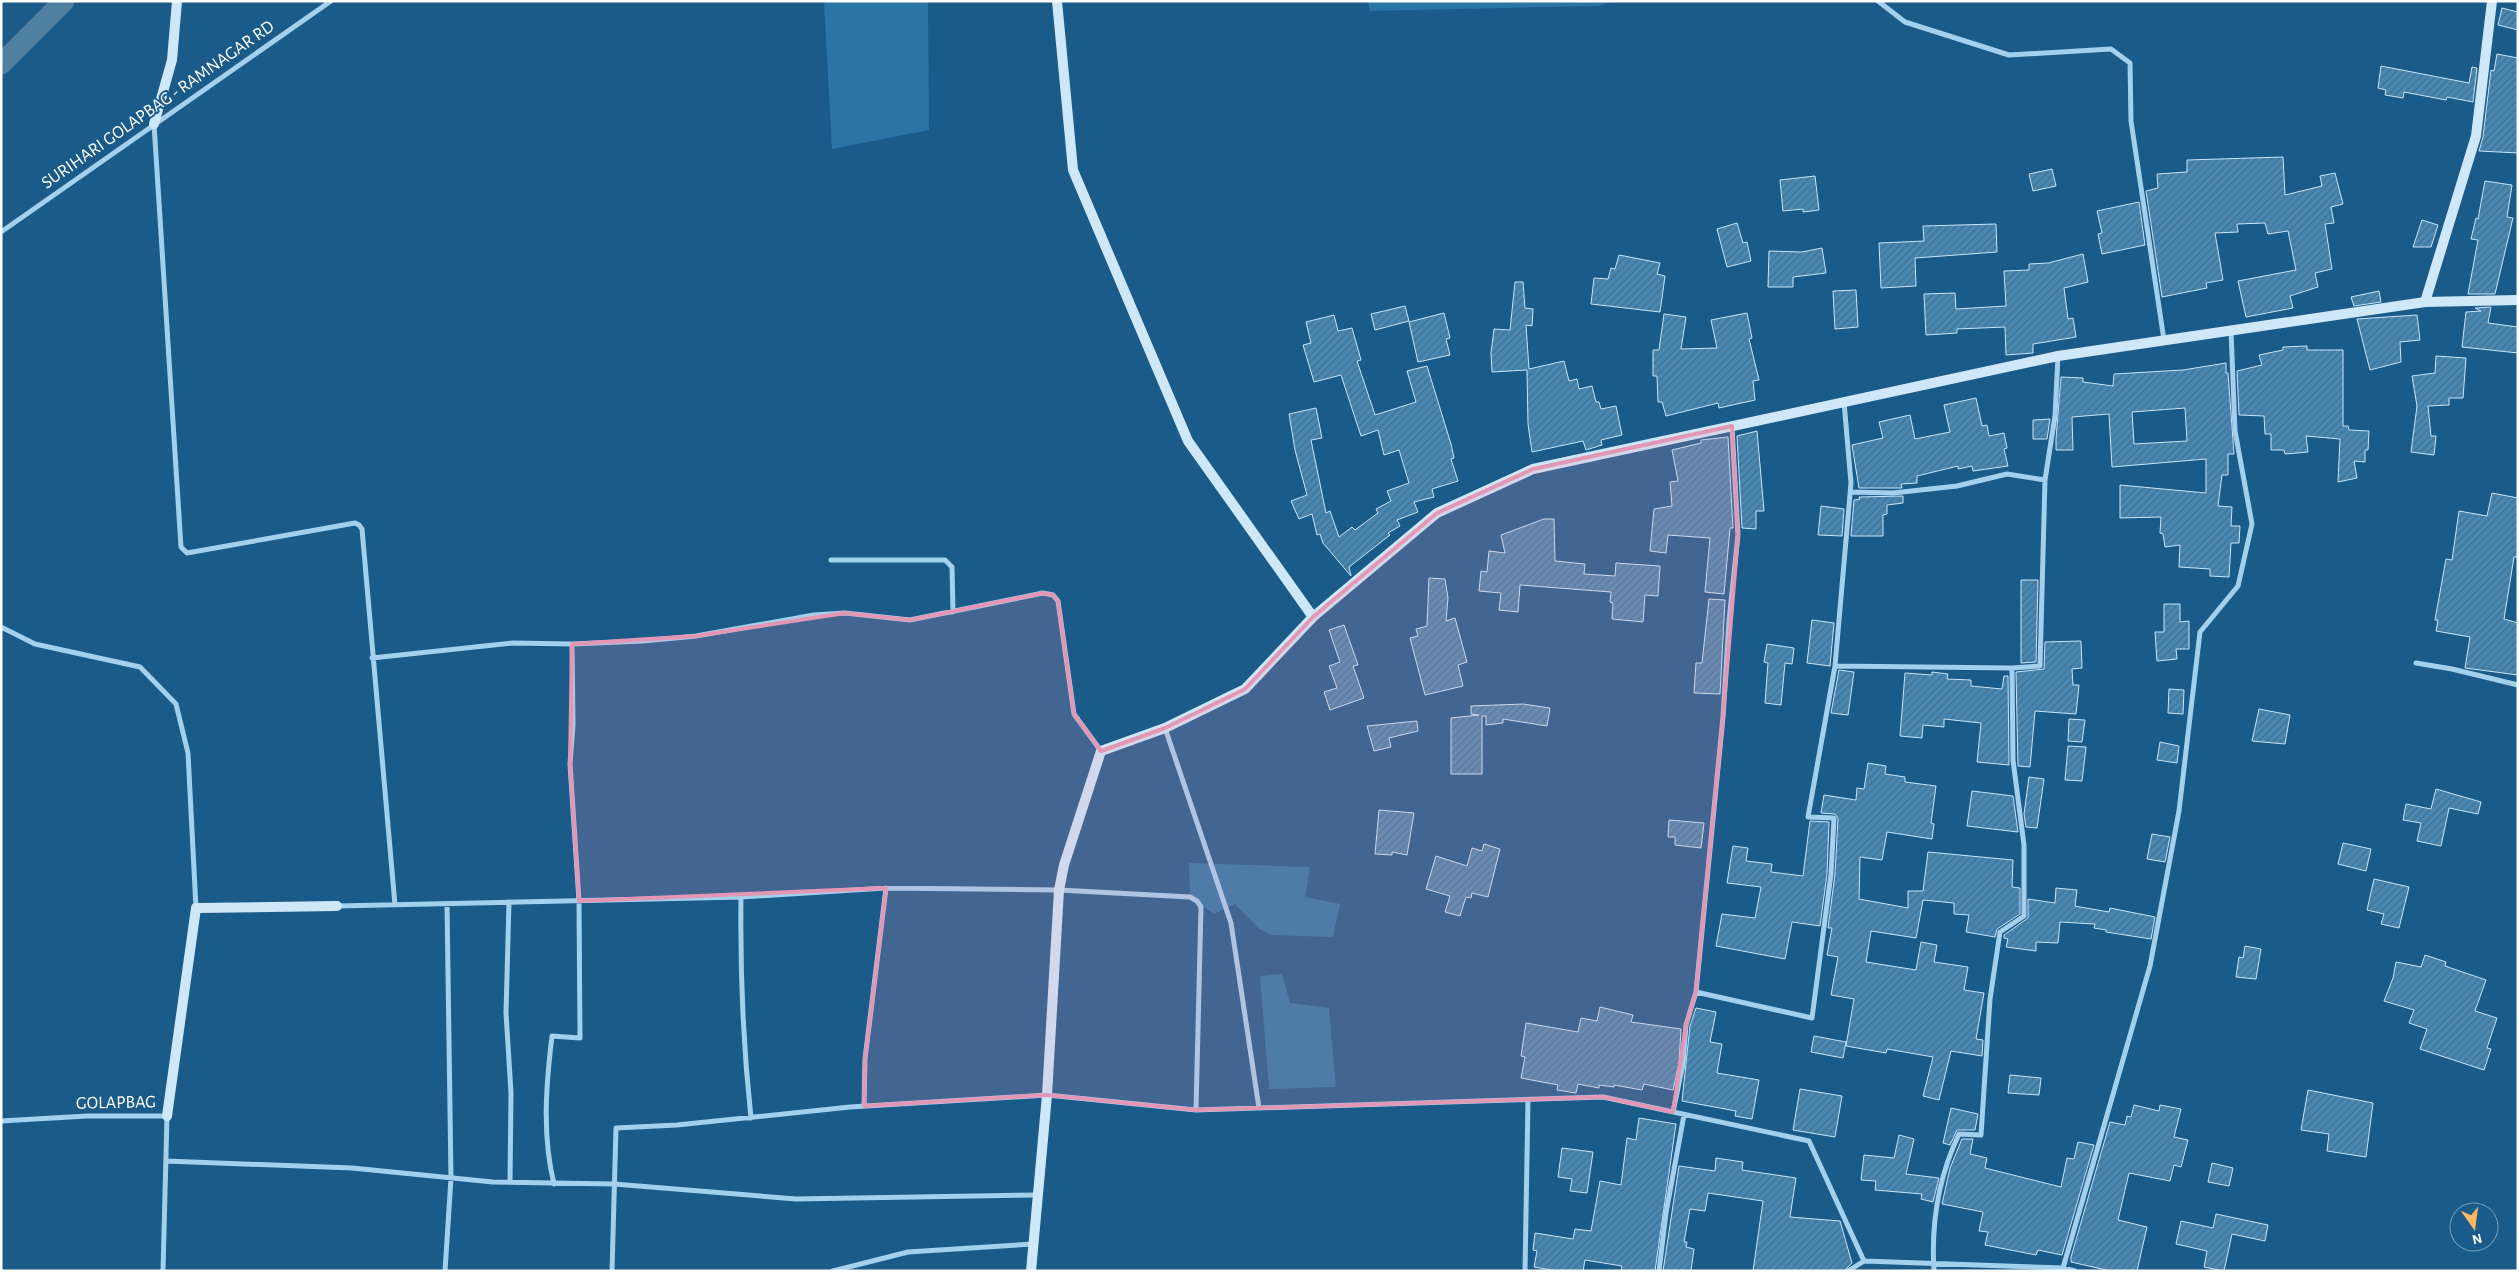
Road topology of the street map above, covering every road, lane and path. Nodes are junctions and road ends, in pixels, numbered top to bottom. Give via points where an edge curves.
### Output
1 (177, 1) edge
2 (331, 1) edge
3 (1057, 1) edge
4 (1878, 1) edge
5 (2492, 1) edge
6 (154, 124) junction
7 (1, 232) edge
8 (2518, 300) edge
9 (2425, 302) junction
10 (2231, 330) junction
11 (2164, 340) junction
12 (2058, 356) junction
13 (1844, 402) junction
14 (1732, 426) junction
15 (2045, 480) junction
16 (1850, 492) junction
17 (831, 560) dead end
18 (953, 612) junction
19 (1313, 617) junction
20 (1, 627) edge
21 (572, 644) junction
22 (372, 658) junction
23 (2416, 663) dead end
24 (1835, 666) junction
25 (2012, 668) junction
26 (2518, 685) edge
27 (1164, 728) junction
28 (1101, 751) junction
29 (886, 888) junction
30 (1059, 890) junction
31 (741, 897) junction
32 (579, 900) junction
33 (509, 902) junction
34 (447, 904) junction
35 (395, 905) junction
36 (337, 906) joint
37 (196, 908) junction
38 (1696, 992) junction
39 (1047, 1095) junction
40 (1528, 1100) junction
41 (864, 1106) junction
42 (1259, 1108) junction
43 (1196, 1110) junction
44 (1673, 1112) junction
45 (1684, 1115) junction
46 (167, 1116) junction
47 (751, 1118) junction
48 (1, 1121) edge
49 (166, 1161) junction
50 (451, 1178) junction
51 (510, 1182) junction
52 (554, 1184) junction
53 (614, 1184) junction
54 (1038, 1196) junction
55 (1034, 1244) junction
56 (1864, 1261) junction
57 (1934, 1264) junction
58 (2063, 1268) junction
59 (163, 1271) edge
60 (445, 1271) edge
61 (612, 1271) edge
62 (832, 1271) edge
63 (1031, 1271) edge
64 (1525, 1271) edge
65 (1659, 1271) edge
66 (1848, 1271) edge
67 (1934, 1271) edge
68 (2075, 1271) edge

1 - 6 street via 172,60
2 - 6 street, SURIHARI GOLAPBAG - RAMNAGAR RD
3 - 19 street via 1073,170 1188,441
4 - 11 street via 1905,22 2009,55 2111,49 2130,63 2131,121
5 - 9 street via 2476,136
6 - 7 street, SURIHARI GOLAPBAG - RAMNAGAR RD
6 - 22 street via 182,547 188,552 360,525
8 - 9 street
9 - 10 street
10 - 11 street
10 - 58 street via 2235,431 2252,524 2238,586 2200,632 2178,811 2150,966
11 - 12 street
12 - 13 street
12 - 15 street via 2055,416
13 - 14 street
13 - 16 street
14 - 19 street via 1533,469 1437,513
14 - 38 street via 1738,535
15 - 16 street via 2007,474 1957,486 1893,493
15 - 25 street via 2040,666
16 - 24 street
17 - 18 street via 950,562
18 - 21 street via 910,620 844,613 814,615 696,636
18 - 28 street via 1043,593 1053,594 1058,601 1074,714
19 - 27 street via 1244,689
20 - 37 street via 35,644 140,667 176,704 188,753
21 - 22 street via 513,643
21 - 32 street via 570,764
22 - 35 street
23 - 26 street
24 - 25 street
24 - 38 street via 1808,817 1834,818 1831,874 1812,1018
25 - 57 street via 2013,760 2024,845 2024,916 2000,932 1990,999 1981,1135 1959,1134 1947,1159 1939,1189
27 - 28 street
27 - 42 street via 1231,923
28 - 30 street
29 - 30 street
29 - 31 street
29 - 41 street via 865,1059
30 - 39 street
30 - 43 street via 1190,897 1201,907
31 - 32 street
31 - 47 street via 743,1048
32 - 33 street
32 - 52 street via 580,1038 552,1036 548,1073 546,1155
33 - 34 street
33 - 51 street via 506,1013 511,1093
34 - 35 street
34 - 50 street
35 - 36 street
36 - 37 street
37 - 46 street
38 - 44 street via 1686,1025 1683,1064
39 - 41 street
39 - 43 street
39 - 54 street
40 - 42 street
40 - 44 street via 1603,1098
40 - 64 street
41 - 47 street
42 - 43 street
44 - 45 street
45 - 56 street via 1809,1141
45 - 65 street
46 - 48 street, GOLAPBAG
46 - 49 street, GOLAPBAG
47 - 53 street via 616,1128
49 - 50 street via 352,1168
49 - 59 street, GOLAPBAG
50 - 51 street
50 - 60 street
51 - 52 street
52 - 53 street
53 - 54 street via 796,1199
53 - 61 street
54 - 55 street
55 - 62 street via 908,1252
55 - 63 street
56 - 57 street
56 - 66 street
57 - 58 street
57 - 67 street
58 - 68 street

